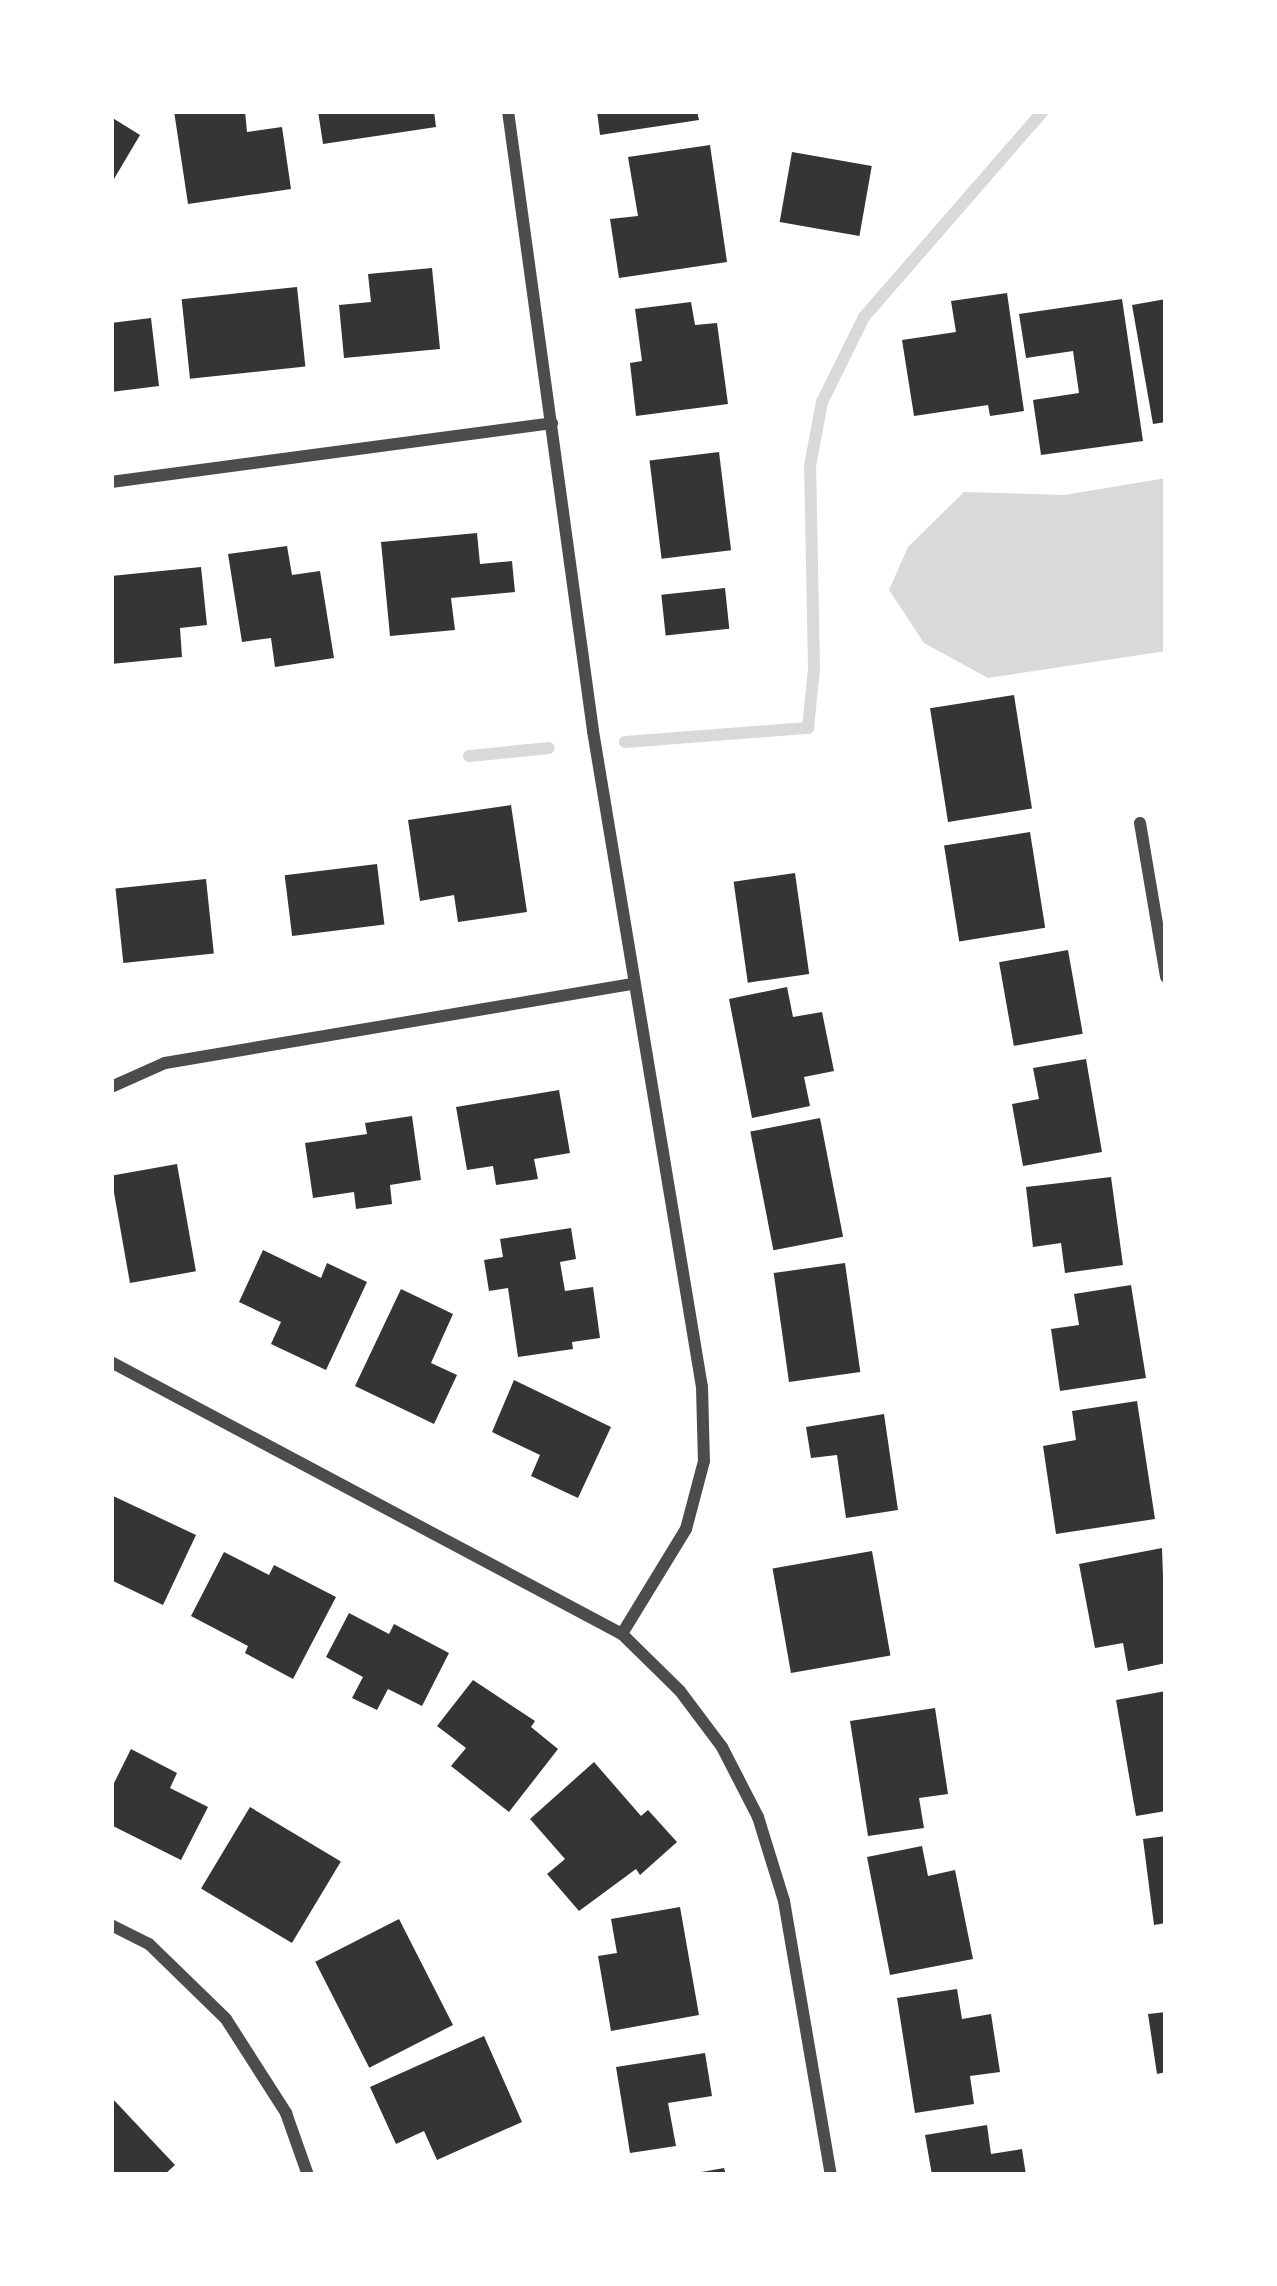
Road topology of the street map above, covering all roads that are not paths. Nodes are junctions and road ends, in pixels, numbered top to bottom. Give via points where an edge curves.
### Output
1 (508, 111) edge
2 (552, 423) junction
3 (111, 482) edge
4 (1140, 823) dead end
5 (1166, 977) edge
6 (632, 985) junction
7 (111, 1087) edge
8 (111, 1362) edge
9 (622, 1634) junction
10 (111, 1925) edge
11 (308, 2175) edge
12 (831, 2175) edge

1 - 2 street
2 - 3 street
2 - 6 street
4 - 5 street
6 - 7 street via 165,1063
6 - 9 street via 703,1388 704,1461 686,1528
8 - 9 street
9 - 12 street via 722,1747 758,1816 784,1901
10 - 11 street via 148,1944 226,2019 286,2113

